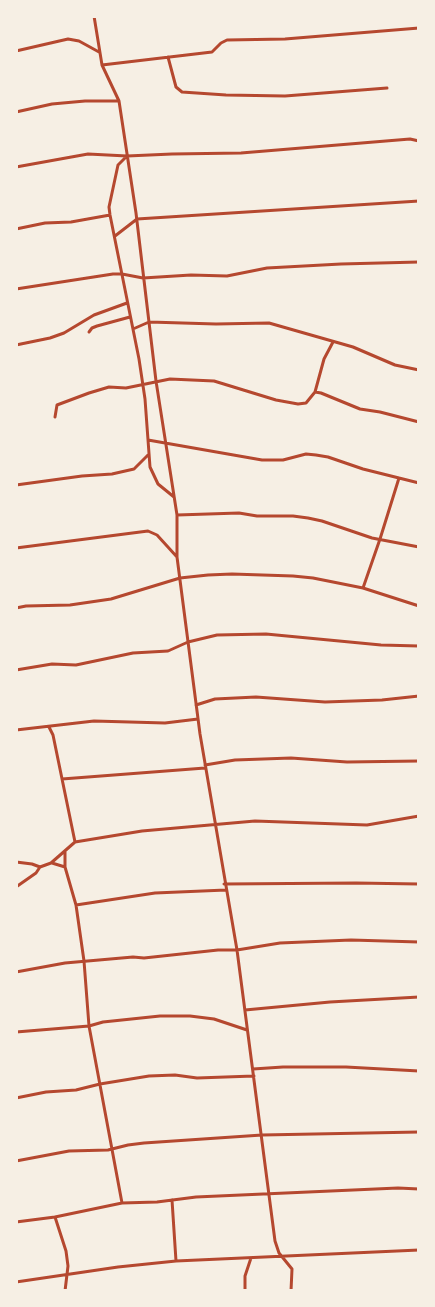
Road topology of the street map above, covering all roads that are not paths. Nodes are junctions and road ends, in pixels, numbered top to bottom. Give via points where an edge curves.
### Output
1 (94, 16) edge
2 (419, 28) edge
3 (16, 51) edge
4 (100, 52) junction
5 (168, 57) junction
6 (102, 65) junction
7 (387, 88) dead end
8 (119, 101) junction
9 (16, 112) edge
10 (419, 140) edge
11 (126, 156) junction
12 (16, 168) edge
13 (419, 201) edge
14 (110, 215) junction
15 (137, 219) junction
16 (16, 229) edge
17 (114, 236) junction
18 (419, 262) edge
19 (122, 274) junction
20 (143, 278) junction
21 (16, 289) edge
22 (127, 303) junction
23 (130, 318) junction
24 (149, 322) junction
25 (133, 329) junction
26 (89, 332) dead end
27 (333, 342) junction
28 (16, 345) edge
29 (419, 370) edge
30 (156, 381) junction
31 (143, 385) junction
32 (315, 392) junction
33 (55, 417) dead end
34 (419, 422) edge
35 (148, 440) junction
36 (167, 442) junction
37 (148, 454) junction
38 (399, 478) junction
39 (419, 483) edge
40 (16, 485) edge
41 (174, 497) junction
42 (178, 515) junction
43 (380, 539) junction
44 (419, 547) edge
45 (16, 548) edge
46 (177, 557) junction
47 (180, 578) junction
48 (363, 588) junction
49 (419, 606) edge
50 (16, 608) edge
51 (188, 642) junction
52 (419, 646) edge
53 (16, 670) edge
54 (419, 696) edge
55 (196, 705) junction
56 (198, 719) junction
57 (49, 727) junction
58 (16, 730) edge
59 (419, 761) edge
60 (205, 766) junction
61 (62, 779) junction
62 (419, 816) edge
63 (214, 824) junction
64 (75, 842) junction
65 (65, 851) junction
66 (16, 862) edge
67 (51, 862) junction
68 (40, 867) junction
69 (65, 867) junction
70 (224, 884) junction
71 (419, 884) edge
72 (16, 887) edge
73 (226, 890) junction
74 (76, 905) junction
75 (419, 942) edge
76 (237, 950) junction
77 (84, 961) junction
78 (16, 972) edge
79 (419, 997) edge
80 (245, 1010) junction
81 (89, 1026) junction
82 (248, 1030) junction
83 (16, 1032) edge
84 (253, 1069) junction
85 (419, 1071) edge
86 (254, 1076) junction
87 (100, 1084) junction
88 (16, 1098) edge
89 (419, 1132) edge
90 (262, 1135) junction
91 (112, 1148) junction
92 (16, 1161) edge
93 (419, 1189) edge
94 (270, 1193) junction
95 (172, 1200) junction
96 (122, 1203) junction
97 (55, 1217) junction
98 (16, 1222) edge
99 (419, 1250) edge
100 (281, 1257) junction
101 (251, 1258) junction
102 (176, 1261) junction
103 (67, 1274) junction
104 (16, 1282) edge
105 (66, 1291) edge
106 (245, 1291) edge
107 (291, 1291) edge

1 - 4 street
2 - 5 street via 285,39 227,40 212,52
3 - 4 street via 68,39
4 - 6 street
5 - 6 street
5 - 7 street via 176,87 182,92 285,96
6 - 8 street
8 - 9 street via 59,103
8 - 11 street
10 - 11 street via 241,153
11 - 12 street via 88,154
11 - 14 street via 118,165
11 - 15 street
13 - 15 street
14 - 16 street
14 - 17 street
15 - 17 street
15 - 20 street
17 - 19 street
18 - 20 street via 268,268 227,276
19 - 20 street
19 - 21 street
19 - 22 street
20 - 24 street
22 - 23 street
22 - 28 street via 94,314 64,333
23 - 25 street
23 - 26 street via 96,326
24 - 25 street
24 - 27 street via 269,323
24 - 30 street
25 - 31 street
27 - 29 street via 395,365
27 - 32 street via 324,359
30 - 31 street
30 - 32 street via 214,381 298,404 306,403
30 - 36 street
31 - 33 street via 109,387 60,403
31 - 35 street
32 - 34 street via 360,409
35 - 36 street
35 - 37 street
36 - 38 street via 262,460 316,455
36 - 41 street
37 - 40 street via 134,469
37 - 41 street via 154,476 161,487
38 - 39 street
38 - 43 street
41 - 42 street
42 - 43 street via 239,513 293,516 322,521
42 - 46 street
43 - 44 street
43 - 48 street
45 - 46 street via 148,531 157,535
46 - 47 street
47 - 48 street via 293,576
47 - 50 street via 111,599
47 - 51 street
48 - 49 street
51 - 52 street via 217,635 266,634
51 - 53 street via 168,651
51 - 55 street
54 - 55 street via 318,702 256,697 215,699
55 - 56 street
56 - 57 street via 165,723 94,721
56 - 60 street
57 - 58 street
57 - 61 street
59 - 60 street via 347,762 291,758 235,760
60 - 61 street
60 - 63 street
61 - 64 street
62 - 63 street via 367,824 281,820
63 - 64 street via 142,830
63 - 70 street
64 - 65 street
65 - 67 street
65 - 69 street
66 - 68 street
67 - 68 street
67 - 69 street
68 - 72 street
69 - 74 street
70 - 71 street
70 - 73 street
73 - 74 street via 155,893
73 - 76 street
74 - 77 street
75 - 76 street via 280,943
76 - 77 street
76 - 80 street
77 - 78 street
77 - 81 street
79 - 80 street
80 - 82 street
81 - 82 street via 160,1016 190,1016 214,1019
81 - 83 street
81 - 87 street
82 - 84 street
84 - 85 street via 346,1067
84 - 86 street
86 - 87 street via 197,1078 164,1075
86 - 90 street
87 - 88 street
87 - 91 street
89 - 90 street
90 - 91 street
90 - 94 street
91 - 92 street via 69,1151
91 - 96 street
93 - 94 street
94 - 95 street
94 - 100 street via 275,1241
95 - 96 street
95 - 102 street
96 - 97 street
97 - 98 street
97 - 103 street via 66,1251
99 - 100 street
100 - 101 street
100 - 107 street via 292,1269
101 - 102 street
101 - 106 street via 246,1270
102 - 103 street
103 - 104 street
103 - 105 street

